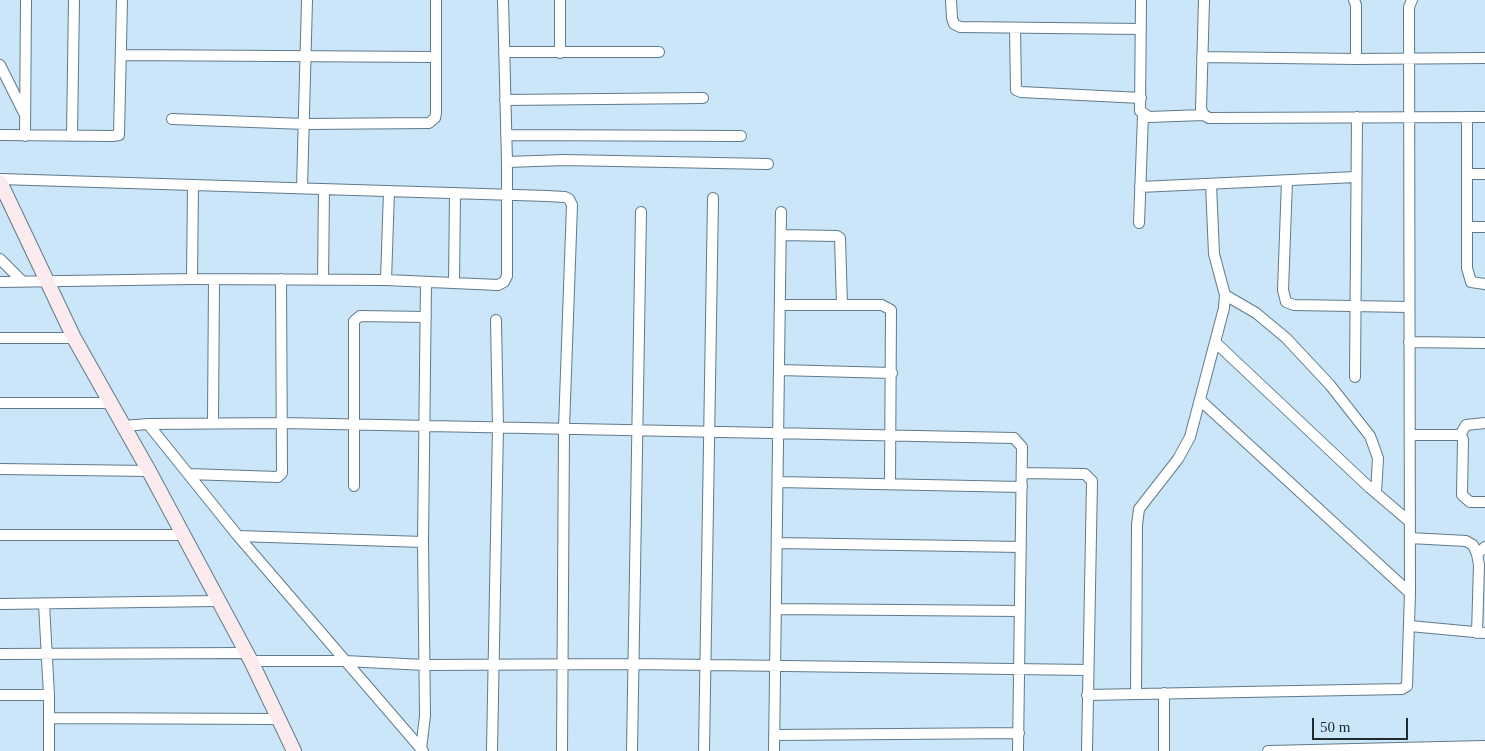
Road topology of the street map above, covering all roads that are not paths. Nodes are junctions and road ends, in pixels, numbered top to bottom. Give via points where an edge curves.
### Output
1 (26, 0) edge
2 (74, 0) edge
3 (122, 0) edge
4 (307, 0) edge
5 (436, 0) edge
6 (503, 0) edge
7 (560, 0) edge
8 (951, 0) edge
9 (1141, 0) edge
10 (1204, 0) edge
11 (1354, 0) edge
12 (1412, 0) edge
13 (1015, 28) junction
14 (1141, 29) junction
15 (504, 52) junction
16 (659, 52) dead end
17 (560, 53) junction
18 (121, 55) junction
19 (306, 56) junction
20 (434, 57) junction
21 (1202, 57) junction
22 (1485, 58) edge
23 (1356, 59) junction
24 (1410, 59) junction
25 (0, 65) edge
26 (703, 98) dead end
27 (1141, 98) junction
28 (505, 100) junction
29 (1143, 115) junction
30 (1204, 115) junction
31 (25, 116) junction
32 (1357, 117) junction
33 (1408, 117) junction
34 (1467, 117) junction
35 (1485, 117) edge
36 (172, 119) dead end
37 (305, 124) junction
38 (0, 135) edge
39 (506, 135) junction
40 (25, 136) junction
41 (72, 136) junction
42 (741, 136) dead end
43 (507, 162) junction
44 (768, 164) dead end
45 (1467, 174) junction
46 (1485, 174) edge
47 (1356, 177) junction
48 (0, 181) edge
49 (1288, 181) junction
50 (1211, 184) junction
51 (193, 186) junction
52 (302, 188) junction
53 (1140, 188) junction
54 (324, 189) junction
55 (389, 191) junction
56 (454, 193) junction
57 (506, 195) junction
58 (714, 198) dead end
59 (641, 212) dead end
60 (781, 212) dead end
61 (1139, 223) dead end
62 (1467, 227) junction
63 (1485, 227) edge
64 (781, 235) junction
65 (0, 259) edge
66 (192, 278) junction
67 (281, 279) junction
68 (214, 280) junction
69 (323, 280) junction
70 (386, 280) junction
71 (22, 281) junction
72 (46, 281) junction
73 (0, 282) edge
74 (426, 282) junction
75 (454, 283) junction
76 (1485, 284) edge
77 (1225, 295) junction
78 (780, 305) junction
79 (842, 305) junction
80 (1355, 305) junction
81 (1408, 307) junction
82 (426, 317) junction
83 (496, 320) dead end
84 (0, 338) edge
85 (74, 338) junction
86 (1215, 342) junction
87 (1409, 342) junction
88 (1485, 343) edge
89 (779, 370) junction
90 (892, 373) junction
91 (1355, 377) dead end
92 (1200, 400) junction
93 (0, 403) edge
94 (111, 403) junction
95 (213, 422) junction
96 (283, 423) junction
97 (1485, 423) edge
98 (148, 424) junction
99 (353, 424) junction
100 (124, 426) junction
101 (425, 427) junction
102 (498, 427) junction
103 (564, 428) junction
104 (638, 430) junction
105 (709, 432) junction
106 (778, 432) junction
107 (890, 434) junction
108 (1410, 435) junction
109 (1460, 435) junction
110 (0, 469) edge
111 (149, 471) junction
112 (1022, 473) junction
113 (188, 474) junction
114 (778, 482) junction
115 (890, 484) junction
116 (354, 486) dead end
117 (1022, 487) junction
118 (1376, 493) junction
119 (1485, 502) edge
120 (1410, 522) junction
121 (0, 535) edge
122 (182, 535) junction
123 (238, 536) junction
124 (1410, 538) junction
125 (423, 542) junction
126 (778, 543) junction
127 (1021, 547) junction
128 (1481, 550) edge
129 (1410, 593) junction
130 (217, 601) junction
131 (0, 604) edge
132 (44, 604) junction
133 (777, 609) junction
134 (1020, 611) junction
135 (1410, 626) junction
136 (1481, 633) edge
137 (0, 654) edge
138 (47, 655) junction
139 (249, 657) junction
140 (345, 660) junction
141 (564, 664) junction
142 (634, 664) junction
143 (424, 665) junction
144 (494, 666) junction
145 (706, 666) junction
146 (776, 666) junction
147 (1019, 670) junction
148 (1088, 670) junction
149 (1164, 693) junction
150 (0, 694) edge
151 (1136, 694) junction
152 (49, 695) junction
153 (1087, 695) junction
154 (49, 718) junction
155 (277, 719) junction
156 (1019, 733) junction
157 (774, 735) junction
158 (1485, 746) edge
159 (422, 750) edge
160 (49, 751) edge
161 (294, 751) edge
162 (492, 751) edge
163 (562, 751) edge
164 (632, 751) edge
165 (704, 751) edge
166 (774, 751) edge
167 (1018, 751) edge
168 (1087, 751) edge
169 (1164, 751) edge
170 (1268, 751) edge

1 - 31 street
2 - 41 street
3 - 18 street
4 - 19 street
5 - 20 street
6 - 15 street
7 - 17 street
8 - 13 street via 952,18 960,27
9 - 14 street
10 - 21 street
11 - 23 street
12 - 24 street via 1409,7
13 - 14 street
13 - 27 street via 1016,90
14 - 27 street
15 - 17 street
15 - 28 street
16 - 17 street
18 - 19 street
18 - 41 street via 119,135
19 - 20 street
19 - 37 street
20 - 37 street via 436,113 429,123
21 - 23 street
21 - 30 street via 1201,109
22 - 24 street
23 - 24 street
24 - 33 street
25 - 31 street
26 - 28 street
27 - 29 street via 1140,111
28 - 39 street
29 - 30 street
29 - 53 street
30 - 32 street via 1209,118
31 - 40 street
32 - 33 street
32 - 47 street
33 - 34 street
33 - 81 street
34 - 35 street
34 - 45 street
36 - 37 street
37 - 52 street
38 - 40 street
39 - 42 street
39 - 43 street
40 - 41 street
43 - 44 street
43 - 57 street
45 - 46 street
45 - 62 street
47 - 49 street
47 - 80 street
48 - 51 street
48 - 72 street
49 - 50 street
49 - 80 street via 1284,298 1294,305
50 - 53 street
50 - 77 street via 1214,254
51 - 52 street
51 - 66 street
52 - 54 street
53 - 61 street
54 - 55 street
54 - 69 street
55 - 56 street
55 - 70 street
56 - 57 street
56 - 75 street
57 - 75 street via 507,276 504,282
57 - 103 street via 565,197 572,205
58 - 105 street
59 - 104 street
60 - 64 street
62 - 63 street
62 - 76 street via 1468,277 1471,282
64 - 78 street
64 - 79 street via 840,238
65 - 71 street
66 - 68 street
66 - 72 street
67 - 68 street
67 - 69 street
67 - 96 street
68 - 95 street
69 - 70 street
70 - 74 street
71 - 72 street
71 - 73 street
72 - 85 street
74 - 75 street
74 - 82 street
77 - 86 street
77 - 118 street via 1256,313 1286,338 1330,385 1370,436 1378,458
78 - 79 street
78 - 89 street
79 - 90 street via 882,305 891,310
80 - 81 street
80 - 91 street
81 - 87 street
82 - 99 street via 356,317
82 - 101 street
83 - 102 street
84 - 85 street
85 - 94 street
86 - 92 street
86 - 118 street
87 - 88 street
87 - 108 street
89 - 90 street
89 - 106 street
90 - 107 street
92 - 129 street
92 - 151 street via 1190,437 1178,459 1139,509
93 - 94 street
94 - 100 street
95 - 96 street
95 - 98 street
96 - 99 street
96 - 113 street via 282,473 278,476
97 - 109 street via 1466,425
98 - 100 street
98 - 113 street
99 - 101 street
99 - 116 street
100 - 111 street
101 - 102 street
101 - 125 street
102 - 103 street
102 - 144 street
103 - 104 street
103 - 141 street
104 - 105 street
104 - 142 street
105 - 106 street
105 - 145 street
106 - 107 street
106 - 114 street
107 - 112 street via 1014,438 1022,447
107 - 115 street
108 - 109 street
108 - 120 street
109 - 119 street via 1462,495 1470,502
110 - 111 street
111 - 122 street
112 - 117 street
112 - 148 street via 1085,474 1092,481
113 - 123 street
114 - 115 street
114 - 126 street
115 - 117 street
117 - 127 street
118 - 120 street
120 - 124 street
121 - 122 street
122 - 130 street
123 - 125 street
123 - 140 street
124 - 128 street via 1466,540
124 - 129 street
125 - 143 street
126 - 127 street
126 - 133 street
127 - 134 street
128 - 136 street
129 - 135 street
130 - 132 street
130 - 139 street
131 - 132 street
132 - 138 street
133 - 134 street
133 - 146 street
134 - 147 street
135 - 136 street
135 - 149 street via 1409,681 1402,689
137 - 138 street
138 - 139 street
138 - 152 street
139 - 140 street
139 - 155 street
140 - 143 street
140 - 159 street
141 - 142 street
141 - 144 street
141 - 163 street
142 - 145 street
142 - 164 street
143 - 144 street
143 - 159 street
144 - 162 street
145 - 146 street
145 - 165 street
146 - 147 street
146 - 157 street
147 - 148 street
147 - 156 street
148 - 153 street
149 - 151 street
149 - 169 street
150 - 152 street
151 - 153 street
152 - 154 street
153 - 168 street
154 - 155 street
154 - 160 street
155 - 161 street
156 - 157 street
156 - 167 street
157 - 166 street
158 - 170 street

